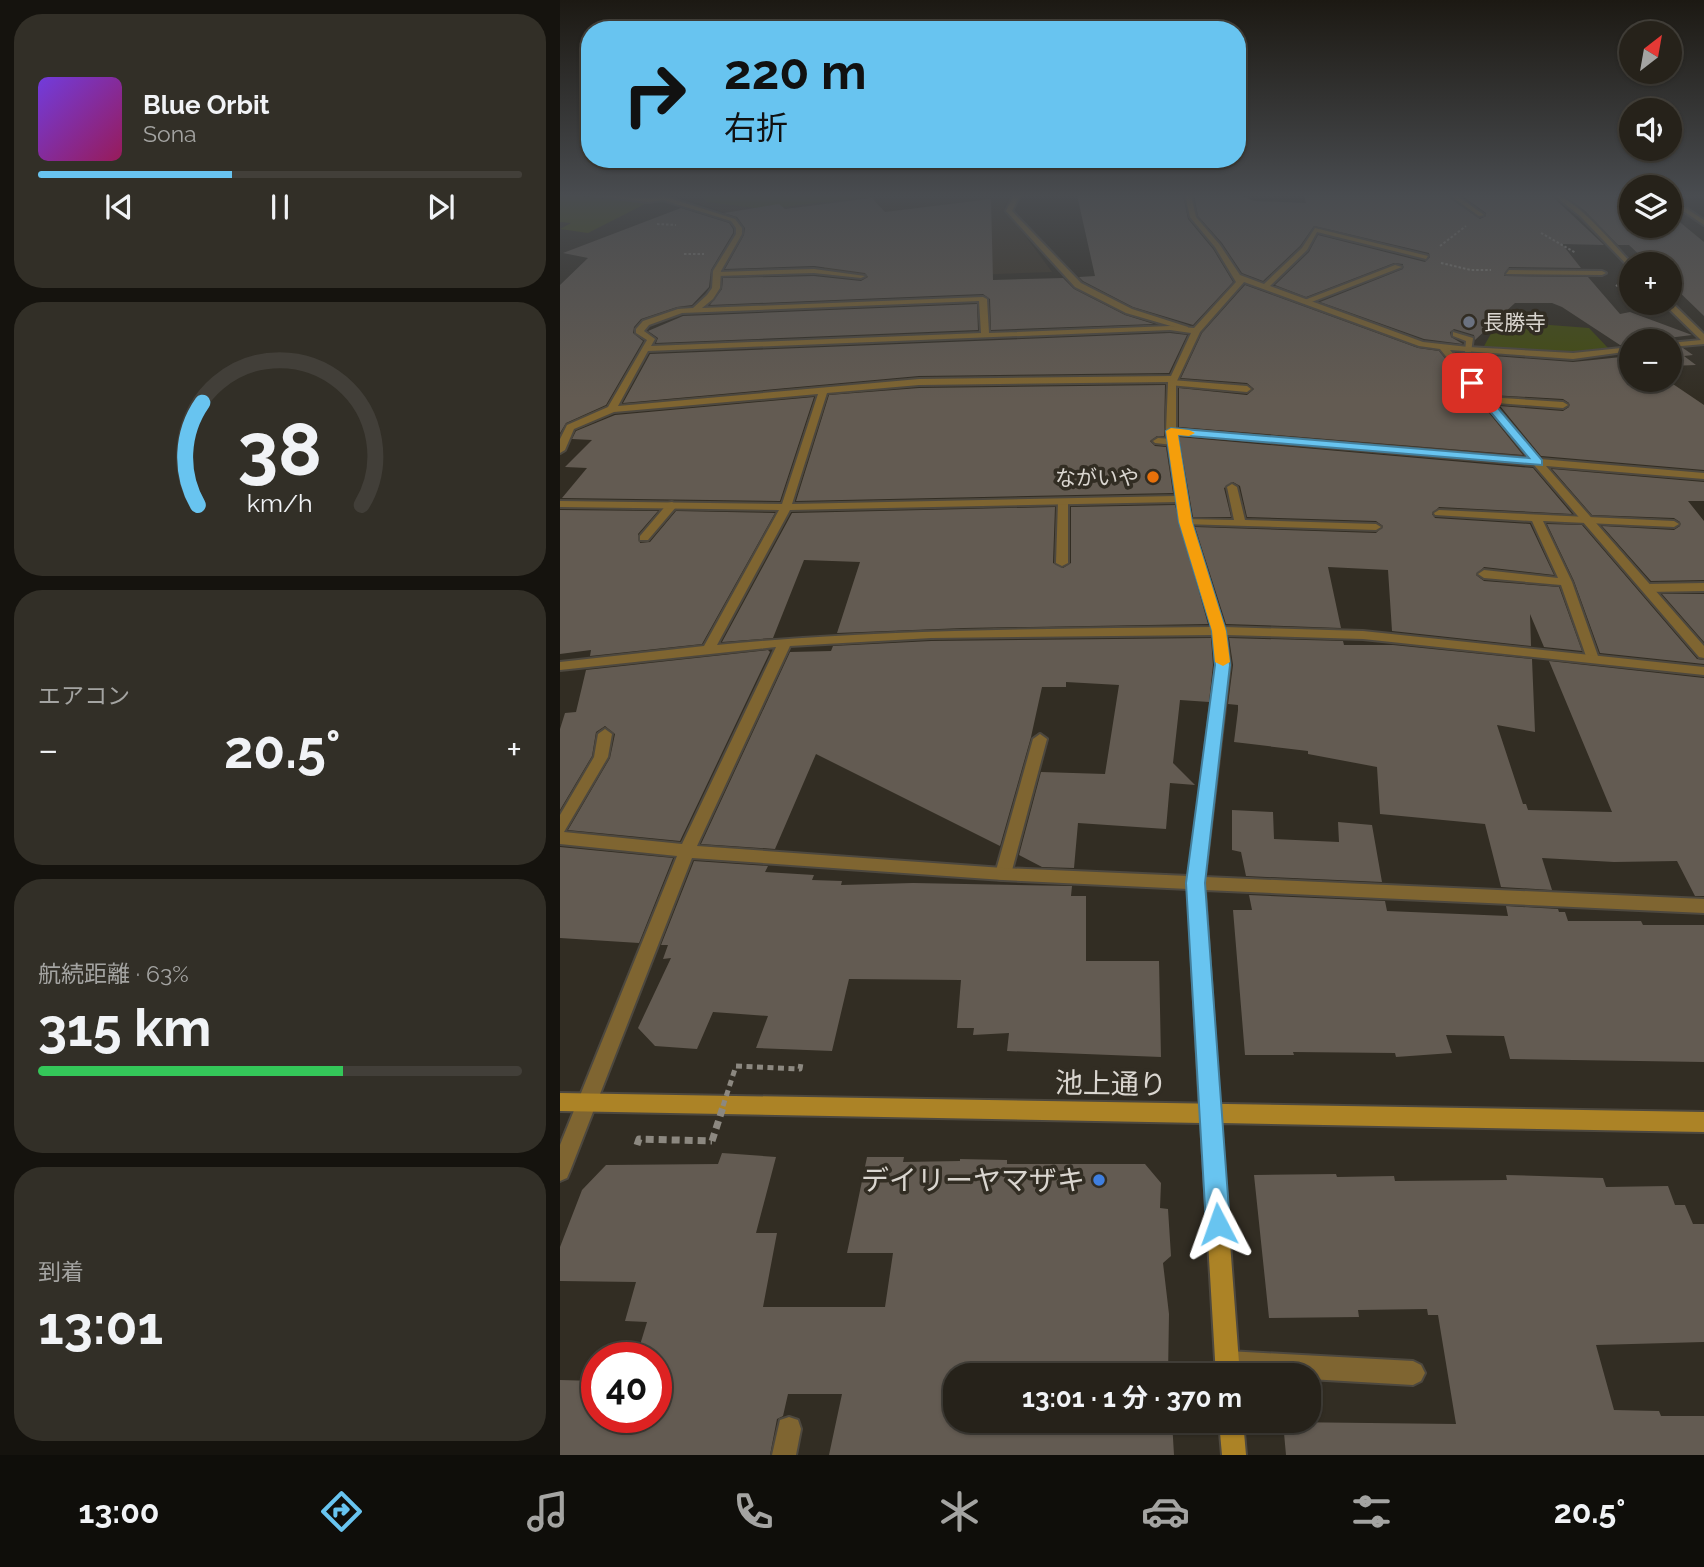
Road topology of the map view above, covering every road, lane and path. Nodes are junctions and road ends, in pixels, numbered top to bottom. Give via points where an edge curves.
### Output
1 (722, 263) edge
2 (1057, 263) edge
3 (1228, 263) edge
4 (1290, 263) edge
5 (1442, 263) edge
6 (1398, 267) dead end
7 (1509, 272) joint
8 (717, 274) junction
9 (1602, 274) dead end
10 (861, 276) dead end
11 (1237, 277) junction
12 (1266, 286) junction
13 (1306, 301) junction
14 (696, 308) junction
15 (1679, 315) edge
16 (1191, 330) junction
17 (1455, 334) dead end
18 (985, 336) junction
19 (1704, 340) edge
20 (1688, 343) junction
21 (1682, 344) edge
22 (1444, 348) junction
23 (646, 349) junction
24 (1619, 350) edge
25 (1468, 351) junction
26 (1704, 352) edge
27 (1173, 381) junction
28 (824, 388) junction
29 (1247, 389) dead end
30 (1486, 400) junction
31 (1563, 405) dead end
32 (612, 409) junction
33 (565, 427) edge
34 (1172, 437) junction
35 (1158, 441) dead end
36 (560, 450) edge
37 (1538, 463) junction
38 (1704, 476) edge
39 (1232, 487) dead end
40 (1182, 499) junction
41 (1063, 502) junction
42 (560, 504) edge
43 (672, 505) junction
44 (786, 507) junction
45 (1439, 513) dead end
46 (1537, 519) junction
47 (1589, 521) junction
48 (1186, 522) junction
49 (1241, 523) junction
50 (1674, 524) dead end
51 (1376, 527) dead end
52 (644, 538) dead end
53 (1062, 563) dead end
54 (1484, 574) dead end
55 (1566, 582) junction
56 (1704, 587) edge
57 (1647, 588) junction
58 (1219, 631) junction
59 (785, 642) junction
60 (708, 650) junction
61 (1704, 654) edge
62 (1593, 659) junction
63 (560, 666) edge
64 (1704, 671) edge
65 (604, 734) dead end
66 (1040, 739) dead end
67 (560, 828) edge
68 (560, 838) edge
69 (687, 851) junction
70 (1003, 874) junction
71 (1196, 883) junction
72 (1704, 906) edge
73 (802, 1063) dead end
74 (560, 1102) edge
75 (587, 1103) junction
76 (1210, 1114) junction
77 (1704, 1122) edge
78 (637, 1145) dead end
79 (560, 1171) edge
80 (1228, 1363) edge
81 (1321, 1371) edge
82 (1413, 1373) dead end
83 (789, 1429) dead end
84 (1232, 1433) edge
85 (784, 1455) edge
86 (1234, 1455) edge

1 - 8 street
2 - 16 street via 1078,285 1129,311
3 - 11 street
4 - 12 street
5 - 7 path
6 - 13 street
7 - 9 street
8 - 10 street via 823,271
8 - 14 street via 716,288
11 - 12 street
11 - 16 street via 1240,282
12 - 13 street
13 - 22 street
14 - 18 street via 983,299
14 - 23 street via 646,323 639,331 651,339
15 - 19 street
16 - 18 street
16 - 27 street
17 - 25 street via 1470,340
18 - 23 street
19 - 20 street
20 - 21 street
20 - 26 street
22 - 25 street
22 - 30 street
23 - 32 street
24 - 25 street via 1573,356
27 - 28 street via 995,380
27 - 29 street
27 - 34 street
28 - 32 street
28 - 44 street
30 - 31 street
30 - 37 street
32 - 33 street
33 - 36 street
34 - 35 street
34 - 37 street
34 - 40 street
37 - 38 street
37 - 47 street
39 - 49 street
40 - 41 street
40 - 48 street
41 - 44 street
41 - 53 street
42 - 43 street
43 - 44 street
43 - 52 street
44 - 60 street
45 - 46 street
46 - 47 street
46 - 55 street
47 - 50 street
47 - 57 street
48 - 49 street
48 - 58 street
49 - 51 street
54 - 55 street
55 - 62 street
56 - 57 street
57 - 61 street
58 - 59 street via 931,634
58 - 62 street via 1363,635
58 - 71 street via 1223,665
59 - 60 street
59 - 69 street
60 - 63 street
62 - 64 street
65 - 67 street via 601,757
66 - 70 street
68 - 69 street
69 - 70 street
69 - 75 street
70 - 71 street
71 - 72 street
71 - 76 street
73 - 78 path, bridge via 800,1069 736,1066 712,1141 639,1139
74 - 75 main road, 池上通り
75 - 76 main road, 池上通り
75 - 79 street
76 - 77 main road, 池上通り
76 - 80 main road
81 - 82 street
83 - 85 street
84 - 86 main road

